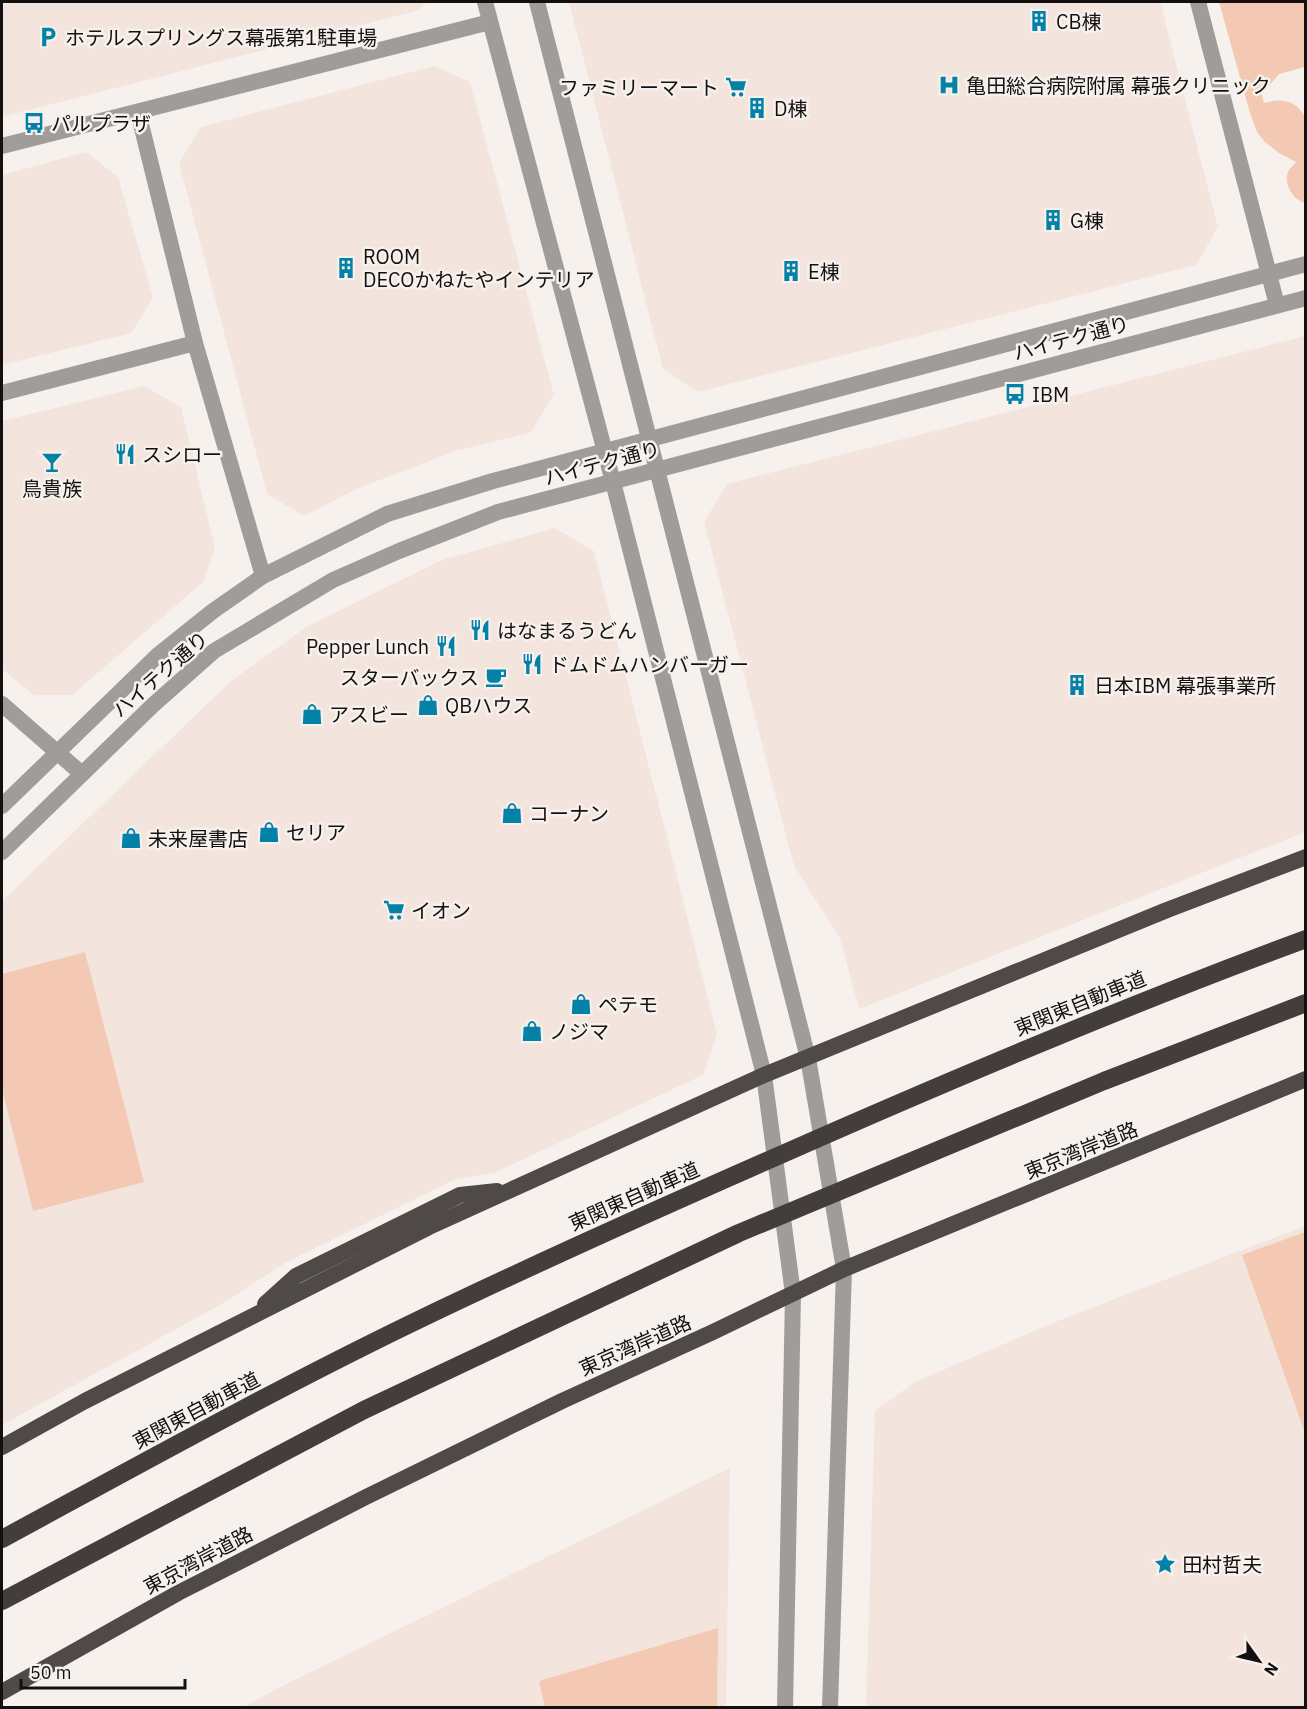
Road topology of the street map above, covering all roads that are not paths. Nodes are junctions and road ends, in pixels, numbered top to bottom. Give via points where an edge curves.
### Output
1 (485, 2) edge
2 (537, 2) edge
3 (1198, 2) edge
4 (490, 22) junction
5 (138, 112) junction
6 (2, 146) edge
7 (1305, 264) edge
8 (1269, 274) junction
9 (1305, 298) edge
10 (1277, 305) junction
11 (195, 343) junction
12 (2, 393) edge
13 (649, 441) junction
14 (604, 452) junction
15 (657, 471) junction
16 (612, 482) junction
17 (263, 576) junction
18 (2, 704) edge
19 (56, 752) junction
20 (82, 774) junction
21 (2, 806) edge
22 (2, 852) edge
23 (1305, 857) edge
24 (1305, 939) edge
25 (1305, 1003) edge
26 (808, 1058) junction
27 (764, 1075) junction
28 (1305, 1079) edge
29 (1305, 1086) edge
30 (1181, 1132) junction
31 (844, 1269) junction
32 (793, 1294) junction
33 (2, 1447) edge
34 (2, 1539) edge
35 (2, 1601) edge
36 (2, 1692) edge
37 (785, 1707) edge
38 (830, 1707) edge

1 - 4 street
2 - 13 street
3 - 8 street
4 - 5 street
4 - 14 street
5 - 6 street
5 - 11 street
7 - 8 street, ハイテク通り
8 - 10 street
8 - 13 street, ハイテク通り
9 - 10 street, ハイテク通り
10 - 15 street, ハイテク通り
11 - 12 street
11 - 17 street
13 - 14 street, ハイテク通り
13 - 15 street
14 - 16 street
14 - 17 street, ハイテク通り via 387,514
15 - 16 street, ハイテク通り
15 - 26 street
16 - 20 street, ハイテク通り via 498,512 333,580 214,651
16 - 27 street
17 - 19 street, ハイテク通り via 158,655
18 - 19 street
19 - 20 street
19 - 21 street, ハイテク通り
20 - 22 street, ハイテク通り
23 - 26 highway
24 - 34 highway, 東関東自動車道 via 1202,977 898,1103 557,1255 235,1414
25 - 35 highway via 1104,1081 739,1233 364,1410
26 - 27 highway
26 - 31 street
27 - 32 street
27 - 33 highway via 429,1227
28 - 30 highway, 東京湾岸道路
29 - 30 highway
30 - 31 highway, 東京湾岸道路
31 - 32 highway, 東京湾岸道路
31 - 38 street
32 - 36 highway, 東京湾岸道路 via 366,1497 178,1593
32 - 37 street

